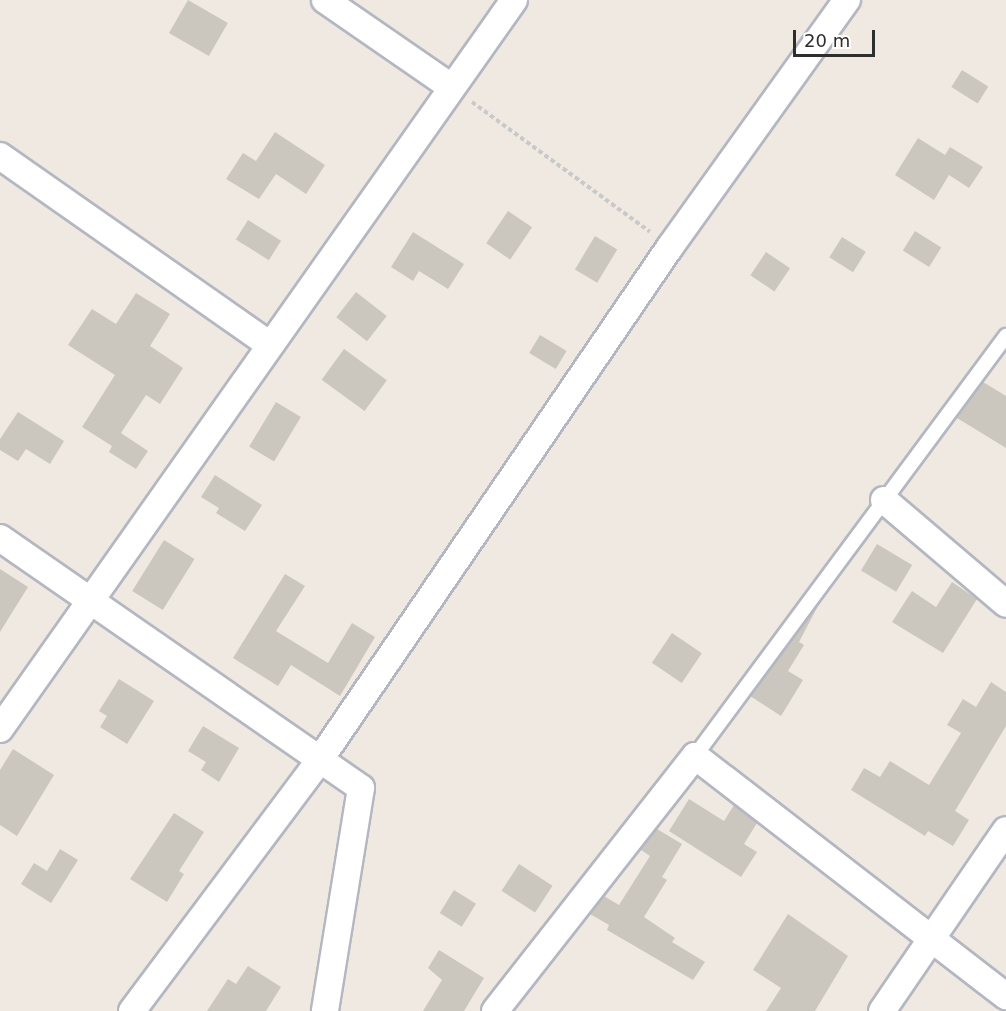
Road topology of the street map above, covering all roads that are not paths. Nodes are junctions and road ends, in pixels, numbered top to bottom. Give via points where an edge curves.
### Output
1 (326, 0) edge
2 (514, 0) edge
3 (847, 0) edge
4 (451, 87) junction
5 (0, 156) edge
6 (1006, 336) edge
7 (268, 344) junction
8 (884, 500) junction
9 (0, 538) edge
10 (91, 603) junction
11 (1006, 603) edge
12 (0, 729) edge
13 (694, 756) junction
14 (321, 758) junction
15 (1006, 830) edge
16 (931, 939) junction
17 (1006, 996) edge
18 (507, 1007) edge
19 (132, 1011) edge
20 (325, 1011) edge
21 (882, 1011) edge

1 - 4 street
2 - 4 street
3 - 14 street via 670,247
4 - 7 street
5 - 7 street
6 - 8 lane
7 - 10 street
8 - 11 street
8 - 13 lane
9 - 10 street
10 - 12 street
10 - 14 street
13 - 16 street
13 - 18 street
14 - 19 street
14 - 20 street via 361,788
15 - 16 street
16 - 17 street
16 - 21 street

